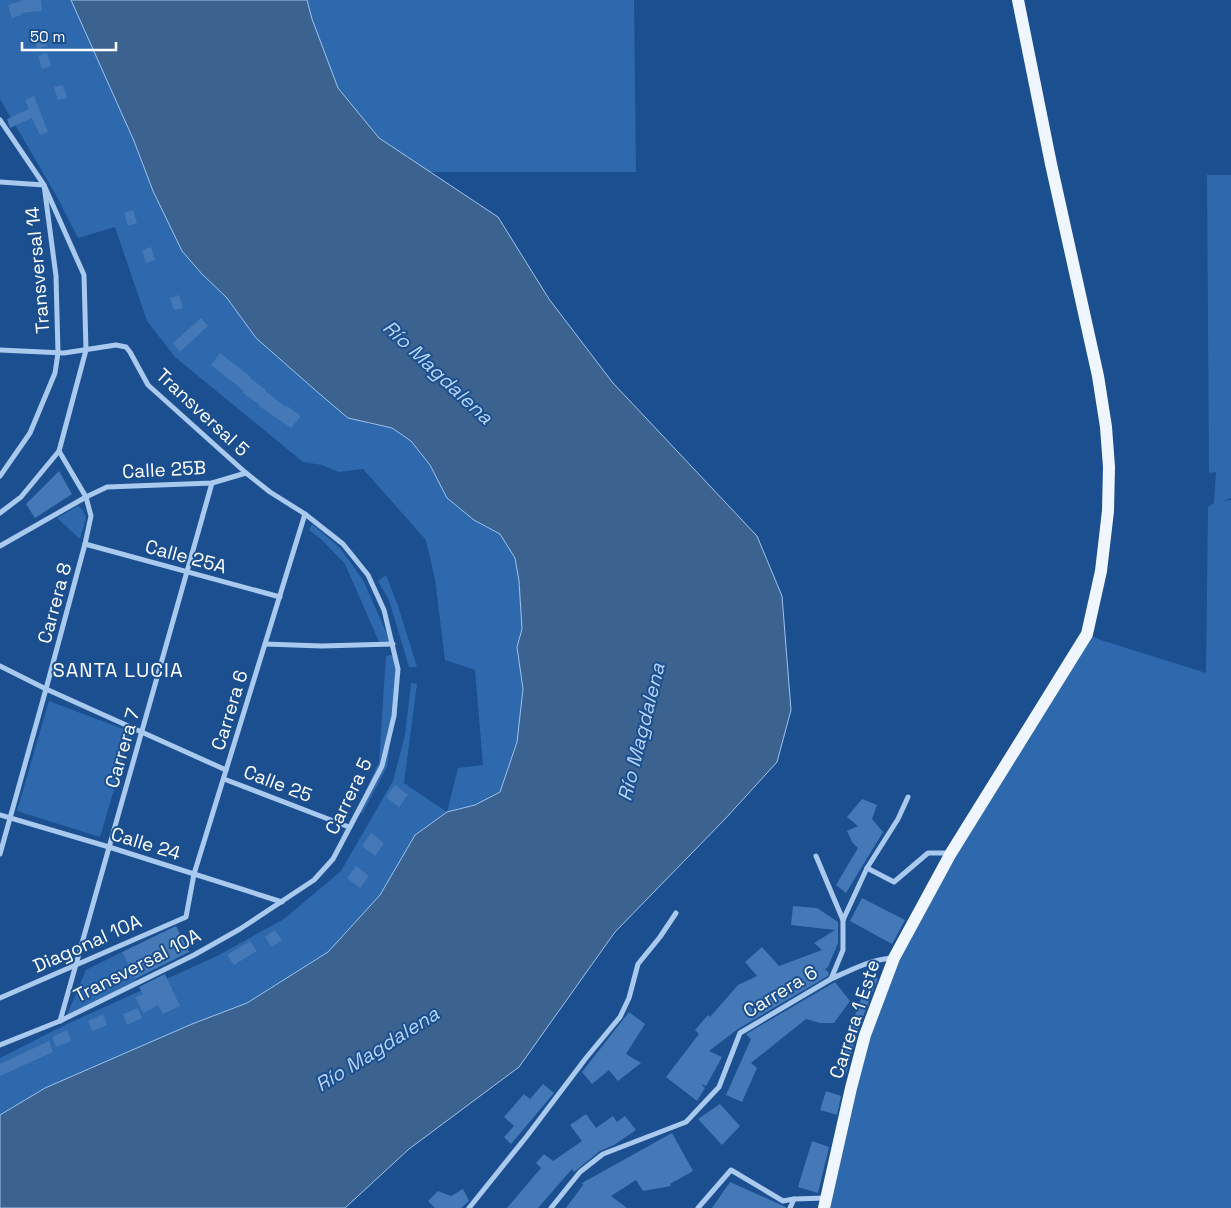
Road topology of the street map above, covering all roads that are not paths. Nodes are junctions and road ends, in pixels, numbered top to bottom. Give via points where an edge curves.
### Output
1 (1018, 0) edge
2 (0, 120) edge
3 (0, 182) edge
4 (44, 185) junction
5 (0, 350) edge
6 (86, 350) junction
7 (58, 352) junction
8 (59, 451) junction
9 (246, 473) junction
10 (0, 476) edge
11 (212, 482) junction
12 (86, 497) junction
13 (0, 513) edge
14 (305, 514) junction
15 (86, 544) junction
16 (0, 546) edge
17 (187, 573) junction
18 (280, 596) junction
19 (265, 644) junction
20 (393, 644) junction
21 (0, 666) edge
22 (46, 689) junction
23 (142, 731) junction
24 (226, 770) junction
25 (224, 778) junction
26 (908, 797) dead end
27 (0, 815) edge
28 (10, 819) junction
29 (349, 827) junction
30 (109, 847) junction
31 (951, 853) junction
32 (0, 854) edge
33 (816, 856) dead end
34 (867, 868) junction
35 (194, 874) junction
36 (282, 902) junction
37 (676, 913) dead end
38 (186, 917) joint
39 (843, 920) junction
40 (894, 958) junction
41 (76, 964) junction
42 (831, 979) junction
43 (0, 998) edge
44 (60, 1021) junction
45 (0, 1045) edge
46 (794, 1199) junction
47 (825, 1203) edge
48 (469, 1208) edge
49 (551, 1208) edge
50 (698, 1208) edge
51 (790, 1208) edge

1 - 31 main road, Carrera 1 Este via 1098,376 1109,467 1108,511 1101,571 1088,634
2 - 4 street, Transversal 14
3 - 4 street
4 - 6 street via 84,275
4 - 7 street, Transversal 14 via 56,276
5 - 7 street
6 - 7 street
6 - 8 street
6 - 9 street, Transversal 5 via 116,345 126,347 148,385
7 - 10 street, Transversal 14 via 55,374 30,433
8 - 12 street, Carrera 8
8 - 13 street via 21,497
9 - 11 street, Calle 25B
9 - 14 street, Carrera 5
11 - 12 street, Calle 25B via 107,487
11 - 17 street, Carrera 7
12 - 15 street, Carrera 8 via 91,516
12 - 16 street
14 - 18 street, Carrera 6
14 - 20 street, Carrera 5 via 343,544 368,575 384,610
15 - 17 street, Calle 25A
15 - 22 street, Carrera 8
17 - 18 street, Calle 25A
17 - 23 street, Carrera 7
18 - 19 street, Carrera 6
19 - 20 street
19 - 24 street, Carrera 6
20 - 29 street, Carrera 5 via 398,669 394,716 382,766
21 - 22 street, Calle 25
22 - 23 street, Calle 25
22 - 28 street, Carrera 8
23 - 24 street, Calle 25
23 - 30 street, Carrera 7
24 - 25 street, Carrera 6
25 - 29 street, Calle 25
25 - 35 street, Carrera 6
26 - 34 street, Carrera 6
27 - 28 street, Calle 24
28 - 30 street, Calle 24
28 - 32 street, Carrera 8
29 - 36 street, Carrera 5 via 333,859 314,880
30 - 35 street, Calle 24
30 - 41 street, Carrera 7
31 - 34 street via 928,852 894,882
31 - 40 main road, Carrera 1 Este
33 - 39 street
34 - 39 street, Carrera 6
35 - 36 street, Calle 24
35 - 38 street, Carrera 6
36 - 44 street, Transversal 10A via 194,955
37 - 48 street via 638,964 630,998 620,1017
38 - 41 street, Diagonal 10A
39 - 42 street, Carrera 6 via 843,950
40 - 42 street via 867,963
40 - 47 main road, Carrera 1 Este via 865,1035
41 - 43 street, Diagonal 10A
41 - 44 street, Carrera 7
42 - 49 street, Carrera 6 via 740,1033 720,1087 686,1122 603,1154 580,1172
44 - 45 street, Transversal 10A
46 - 47 street
46 - 50 street via 783,1201 731,1170
46 - 51 street

